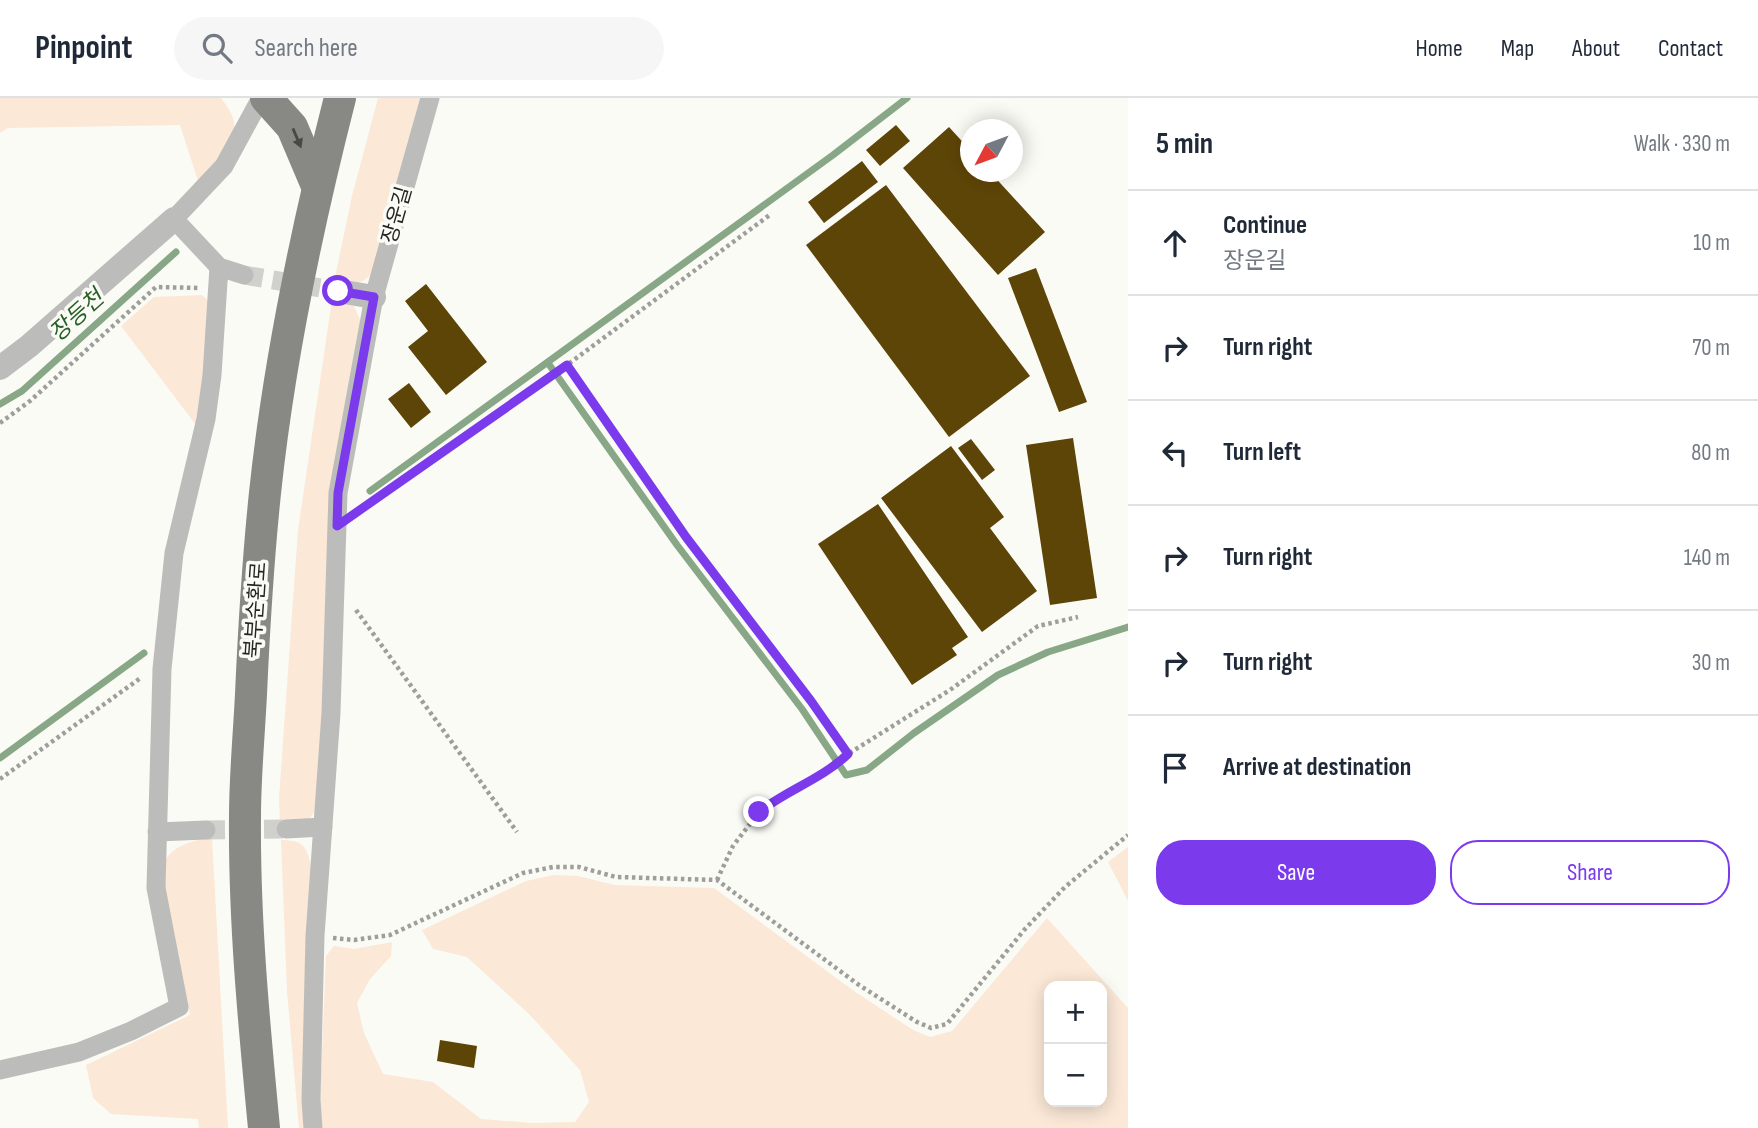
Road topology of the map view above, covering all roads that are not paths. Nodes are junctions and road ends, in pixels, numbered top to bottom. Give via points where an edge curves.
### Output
1 (263, 98) edge
2 (340, 98) edge
3 (430, 98) edge
4 (317, 186) junction
5 (174, 219) junction
6 (219, 267) junction
7 (244, 275) tunnel mouth
8 (338, 291) tunnel mouth
9 (374, 297) junction
10 (0, 368) edge
11 (323, 827) junction
12 (286, 829) tunnel mouth
13 (206, 831) tunnel mouth
14 (157, 832) junction
15 (0, 1070) edge
16 (264, 1128) edge
17 (313, 1128) edge

1 -> 4 main road via 292,127
1 - 5 street via 224,166
2 - 4 main road, 북부순환로
3 - 9 street, 장운길
4 - 16 main road, 북부순환로 via 277,408 254,618 244,815 248,948
5 - 6 street
5 - 10 street
6 - 7 street
6 - 14 street via 206,419 174,553 162,669
8 - 9 street
9 - 11 street, 장운길 via 338,493
11 - 12 street
11 - 17 street, 장운길 via 315,936
13 - 14 street
14 - 15 street via 156,888 179,1007 79,1052

